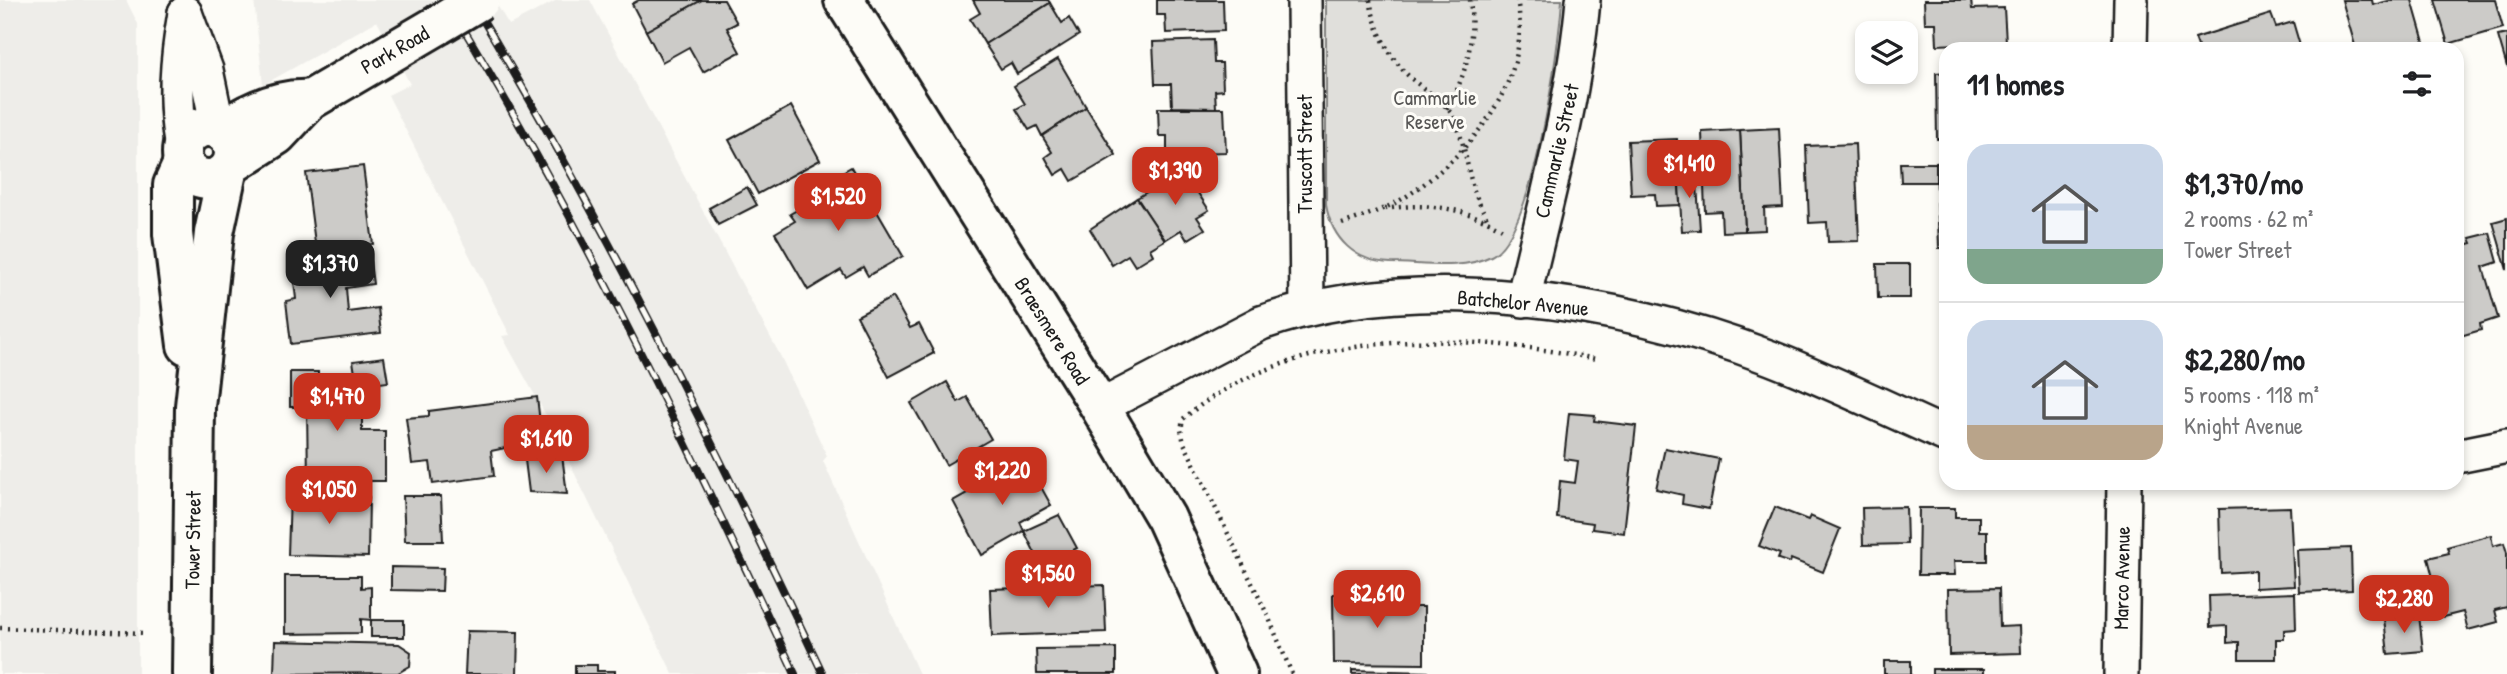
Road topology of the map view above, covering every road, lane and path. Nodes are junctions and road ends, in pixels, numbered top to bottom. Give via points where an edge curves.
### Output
1 (480, 0) edge
2 (844, 0) edge
3 (1304, 0) edge
4 (1370, 0) edge
5 (1470, 0) edge
6 (1517, 0) edge
7 (1583, 0) edge
8 (2131, 0) edge
9 (183, 6) edge
10 (2130, 42) edge
11 (1447, 109) junction
12 (1464, 147) junction
13 (225, 149) junction
14 (183, 155) junction
15 (1381, 210) junction
16 (1488, 220) junction
17 (1306, 241) junction
18 (1535, 248) junction
19 (1523, 300) junction
20 (1307, 308) junction
21 (1596, 359) dead end
22 (195, 406) junction
23 (1100, 407) junction
24 (1939, 432) edge
25 (2507, 446) edge
26 (2464, 455) edge
27 (2124, 490) edge
28 (0, 628) edge
29 (144, 633) dead end
30 (192, 674) edge
31 (1237, 674) edge
32 (1292, 674) edge
33 (2121, 674) edge

1 - 13 main road, Park Road, bridge via 310,100 277,135
2 - 23 main road, Braesmere Road
3 - 17 street, Truscott Street
4 - 11 path via 1378,30 1394,58
5 - 11 path via 1473,37
6 - 12 path via 1517,59 1495,107
7 - 18 street, Cammarlie Street via 1574,75
8 - 10 street
9 - 13 street, Tower Street via 206,70
9 - 14 street, Tower Street via 176,118
11 - 12 path
12 - 15 path via 1421,186
12 - 16 path via 1471,180
13 - 14 main road via 219,178 192,175
13 - 22 main road, Tower Street
14 - 22 main road, Tower Street via 173,185 173,234
15 - 16 path via 1442,207
15 - 17 path
16 - 18 path
17 - 20 street, Truscott Street
18 - 19 street, Cammarlie Street
19 - 20 street, Batchelor Avenue via 1407,296
19 - 24 street, Batchelor Avenue via 1604,311 1718,340 1771,358
20 - 23 street, Batchelor Avenue via 1261,323
21 - 32 path via 1475,344 1408,342 1346,349 1266,370 1216,393 1183,419 1184,443
22 - 30 main road, Tower Street
23 - 31 main road, Braesmere Road via 1166,518
25 - 26 street
27 - 33 street, Marco Avenue
28 - 29 path

